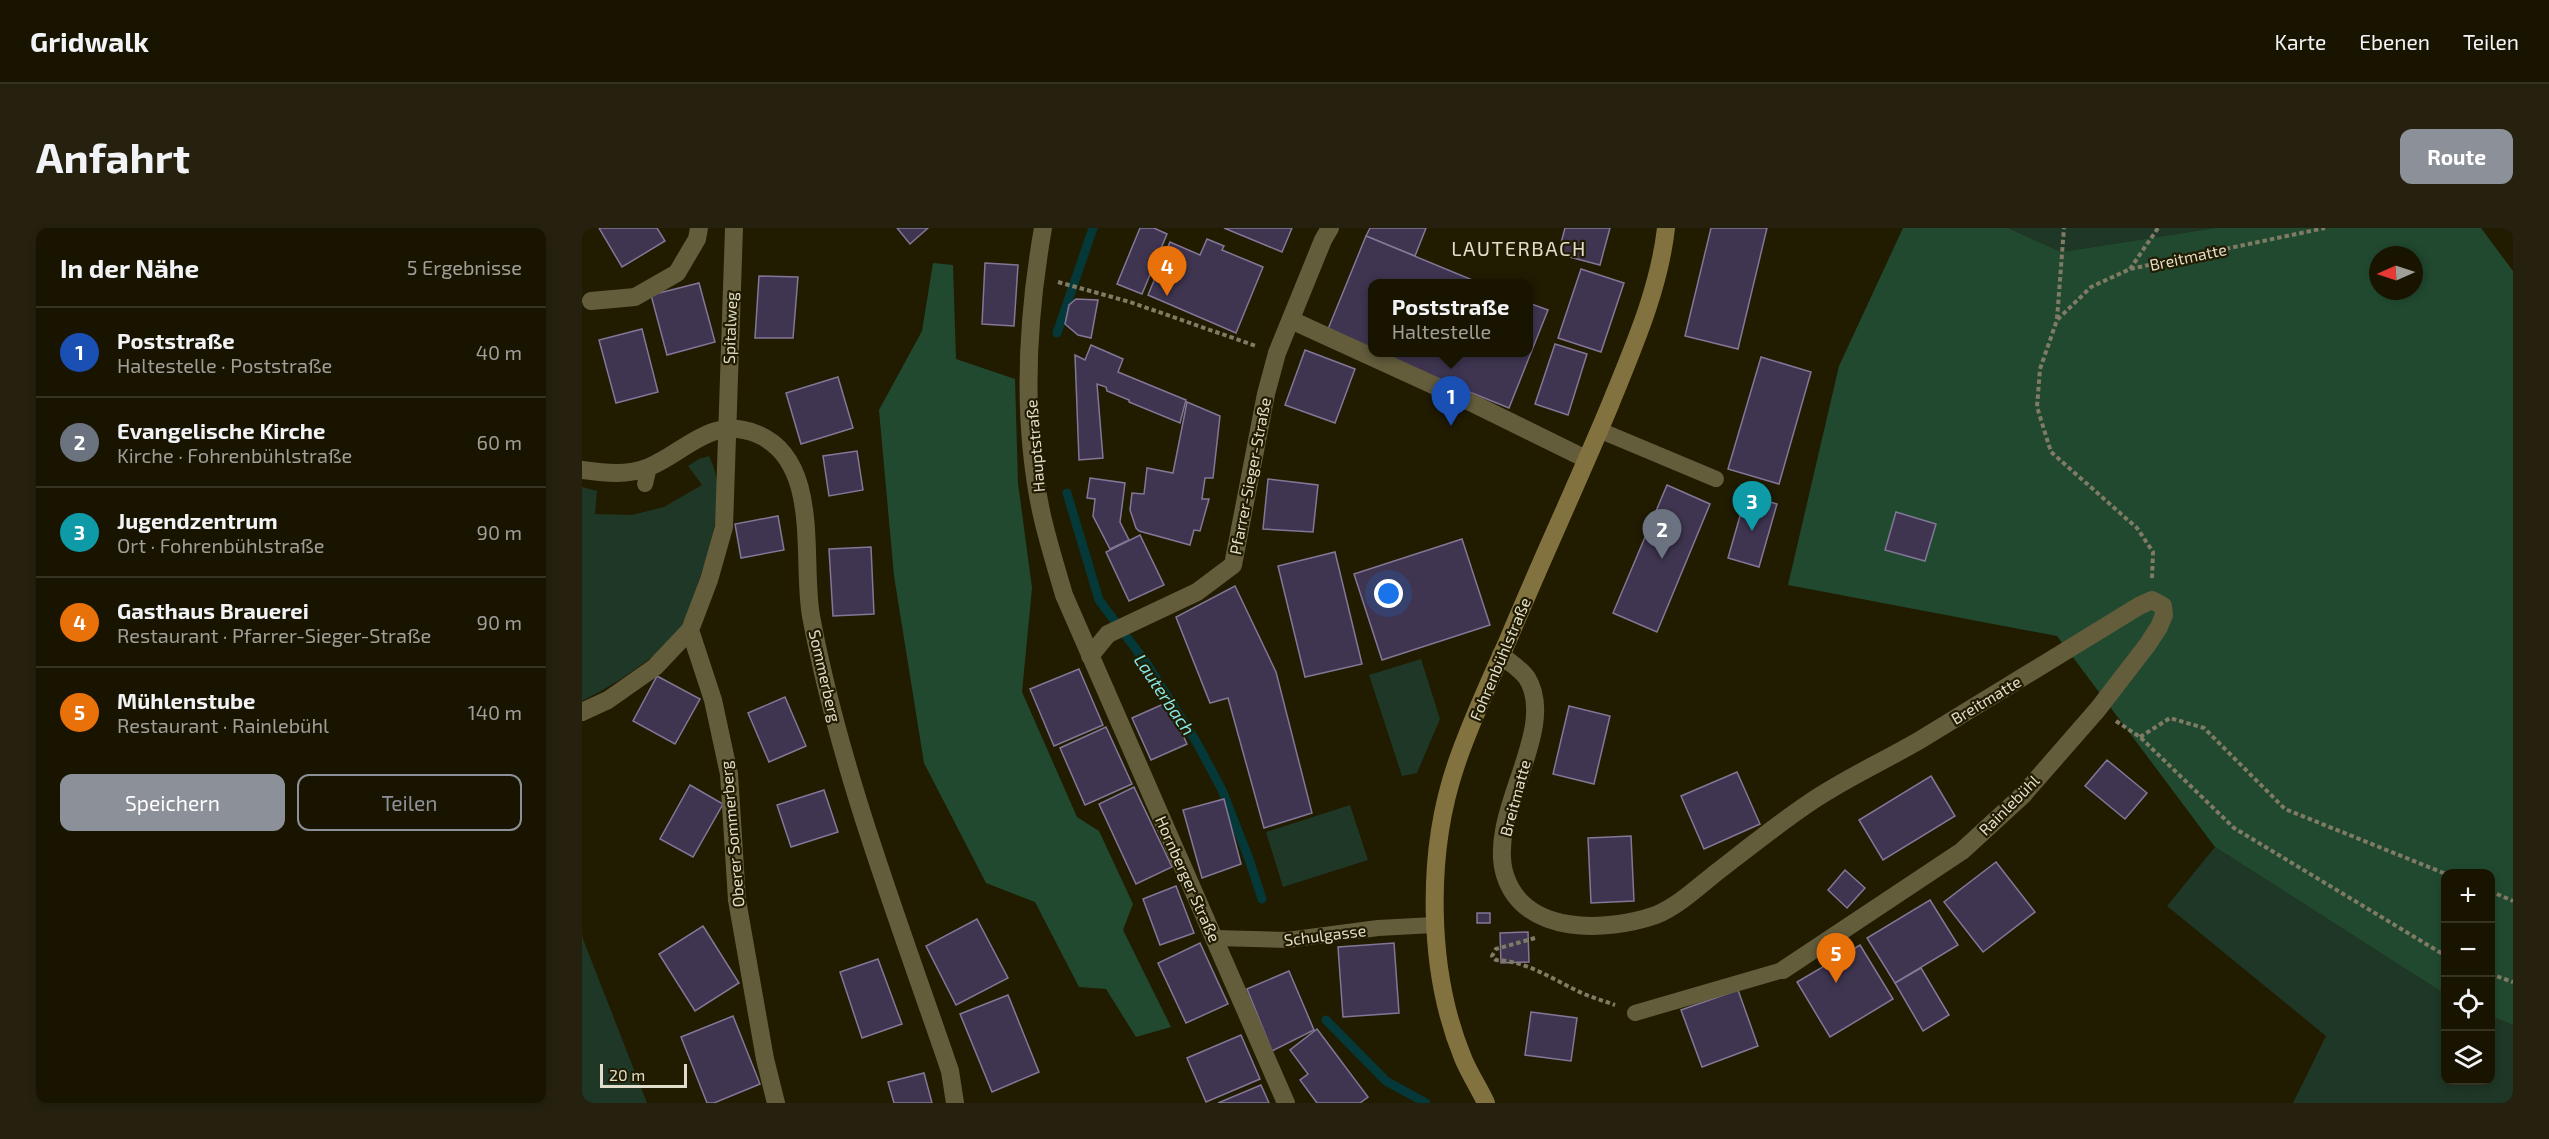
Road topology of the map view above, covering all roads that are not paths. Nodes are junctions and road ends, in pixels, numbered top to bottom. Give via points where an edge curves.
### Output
1 (699, 228) edge
2 (734, 228) edge
3 (1043, 228) edge
4 (1330, 228) edge
5 (1666, 228) edge
6 (591, 302) dead end
7 (1291, 320) junction
8 (1368, 355) edge
9 (1372, 357) edge
10 (727, 429) junction
11 (1599, 430) junction
12 (1586, 459) junction
13 (582, 470) edge
14 (1716, 479) dead end
15 (2139, 606) joint
16 (690, 630) junction
17 (1090, 656) junction
18 (1501, 656) junction
19 (582, 712) edge
20 (1434, 925) junction
21 (1215, 938) junction
22 (1783, 970) joint
23 (1635, 1013) road end
24 (776, 1103) edge
25 (955, 1103) edge
26 (1286, 1103) edge
27 (1486, 1103) edge

1 - 6 street via 697,239 677,273 635,297
2 - 10 street, Spitalweg
3 - 17 street, Hauptstraße via 1034,278 1029,361 1033,447 1041,510 1064,595
4 - 7 street, Pfarrer-Sieger-Straße
5 - 11 main road, Fohrenbühlstraße via 1657,278
7 - 8 street
7 - 17 street, Pfarrer-Sieger-Straße via 1266,394 1233,565 1197,592 1108,634
9 - 12 street
10 - 13 street, Sommerberg via 693,440 647,476
10 - 16 street via 724,527
10 - 25 street, Sommerberg via 757,434 779,449 795,472 805,507 810,612 826,692 950,1071
11 - 12 main road, Fohrenbühlstraße
11 - 14 lane
12 - 18 main road, Fohrenbühlstraße
15 - 18 street, Breitmatte via 1946,724 1812,800 1658,914 1627,923 1565,924 1528,909 1515,895 1506,876 1502,860 1504,837 1536,714 1526,676
15 - 22 street, Rainlebühl via 2152,600 2163,606 2159,627 2098,709 2023,795 1962,851
16 - 19 street via 655,667 608,700
16 - 24 street, Oberer Sommerberg via 713,700 729,774 736,900
17 - 21 street, Hornberger Straße
18 - 20 main road, Fohrenbühlstraße via 1456,765 1446,804 1435,881
20 - 21 lane, Schulgasse via 1287,940
20 - 27 main road, Fohrenbühlstraße via 1451,1020 1463,1057
21 - 26 street, Hornberger Straße
22 - 23 lane

